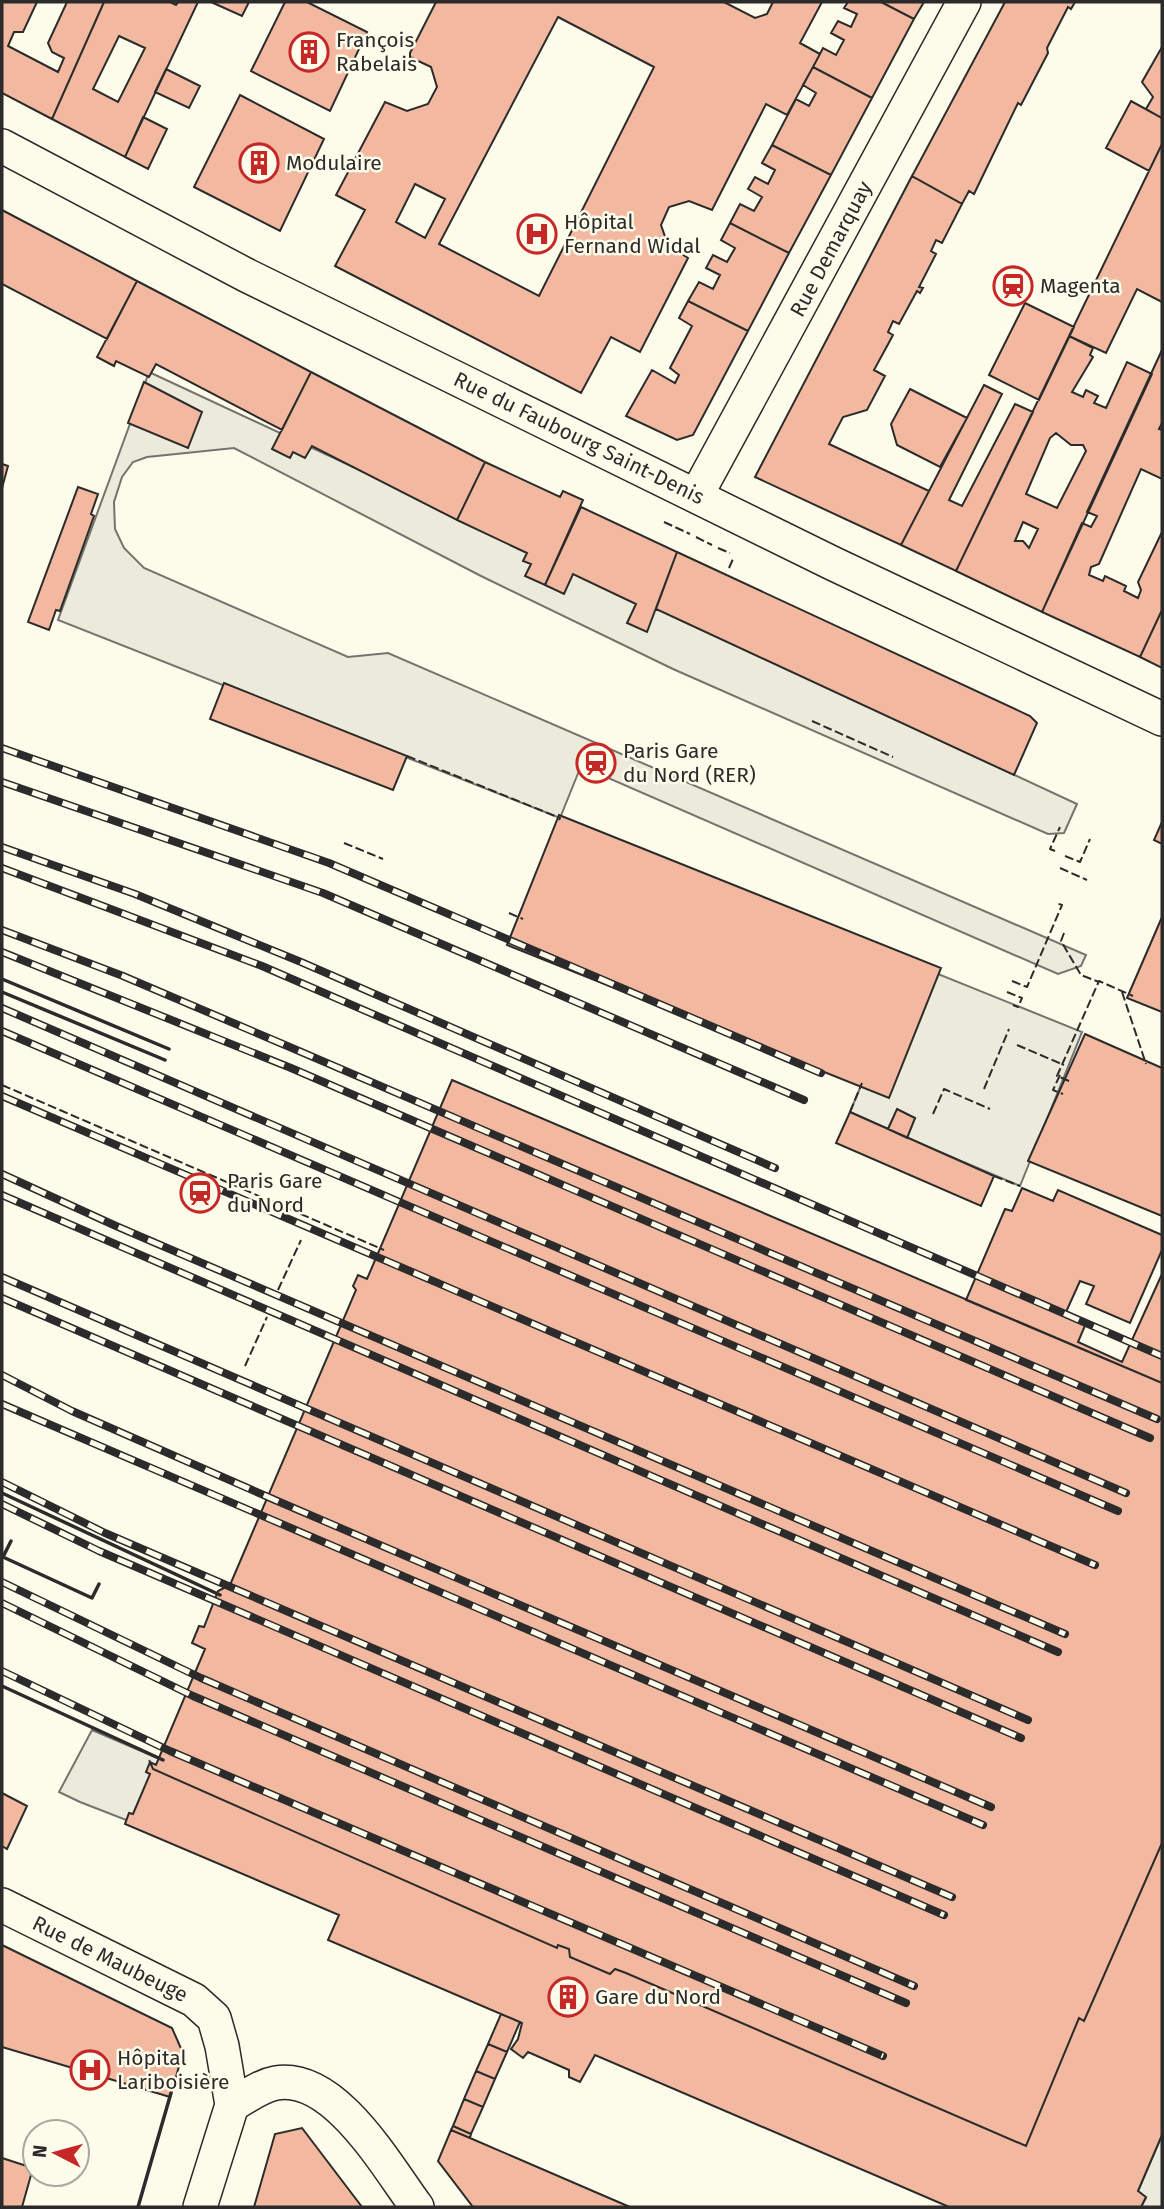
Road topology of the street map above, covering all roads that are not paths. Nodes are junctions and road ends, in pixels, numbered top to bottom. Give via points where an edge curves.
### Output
1 (964, 2) edge
2 (2, 146) edge
3 (696, 496) junction
4 (1162, 719) edge
5 (2, 1905) edge
6 (232, 2105) junction
7 (200, 2207) edge
8 (417, 2207) edge

1 - 3 street, Rue Demarquay
2 - 3 street, Rue du Faubourg Saint-Denis via 246,275
3 - 4 street, Rue du Faubourg Saint-Denis
5 - 6 street, Rue de Maubeuge via 194,2000 214,2018
6 - 7 street
6 - 8 street via 275,2083 320,2091 363,2135

